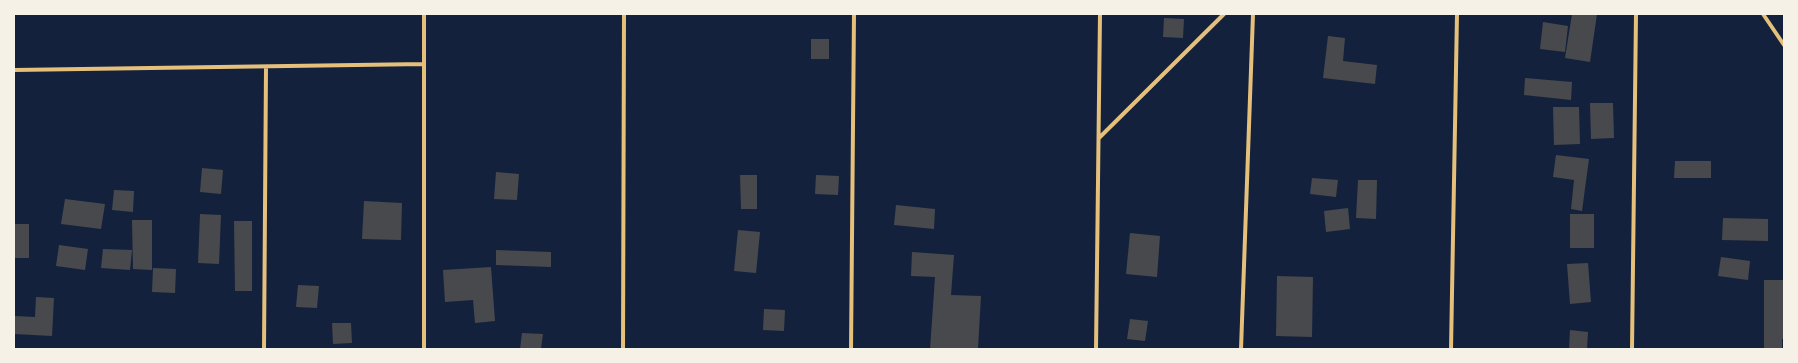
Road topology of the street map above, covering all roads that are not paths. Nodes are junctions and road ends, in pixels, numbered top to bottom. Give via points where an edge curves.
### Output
1 (424, 14) edge
2 (624, 14) edge
3 (854, 14) edge
4 (1100, 14) edge
5 (1224, 14) edge
6 (1253, 14) edge
7 (1457, 14) edge
8 (1636, 14) edge
9 (1763, 14) edge
10 (1784, 45) edge
11 (424, 64) junction
12 (266, 67) junction
13 (14, 70) edge
14 (1099, 138) junction
15 (264, 349) edge
16 (424, 349) edge
17 (623, 349) edge
18 (851, 349) edge
19 (1096, 349) edge
20 (1241, 349) edge
21 (1451, 349) edge
22 (1632, 349) edge

1 - 11 street
2 - 17 street
3 - 18 street
4 - 14 street
5 - 14 street
6 - 20 street
7 - 21 street
8 - 22 street
9 - 10 street
11 - 12 street
11 - 16 street
12 - 13 street
12 - 15 street
14 - 19 street

